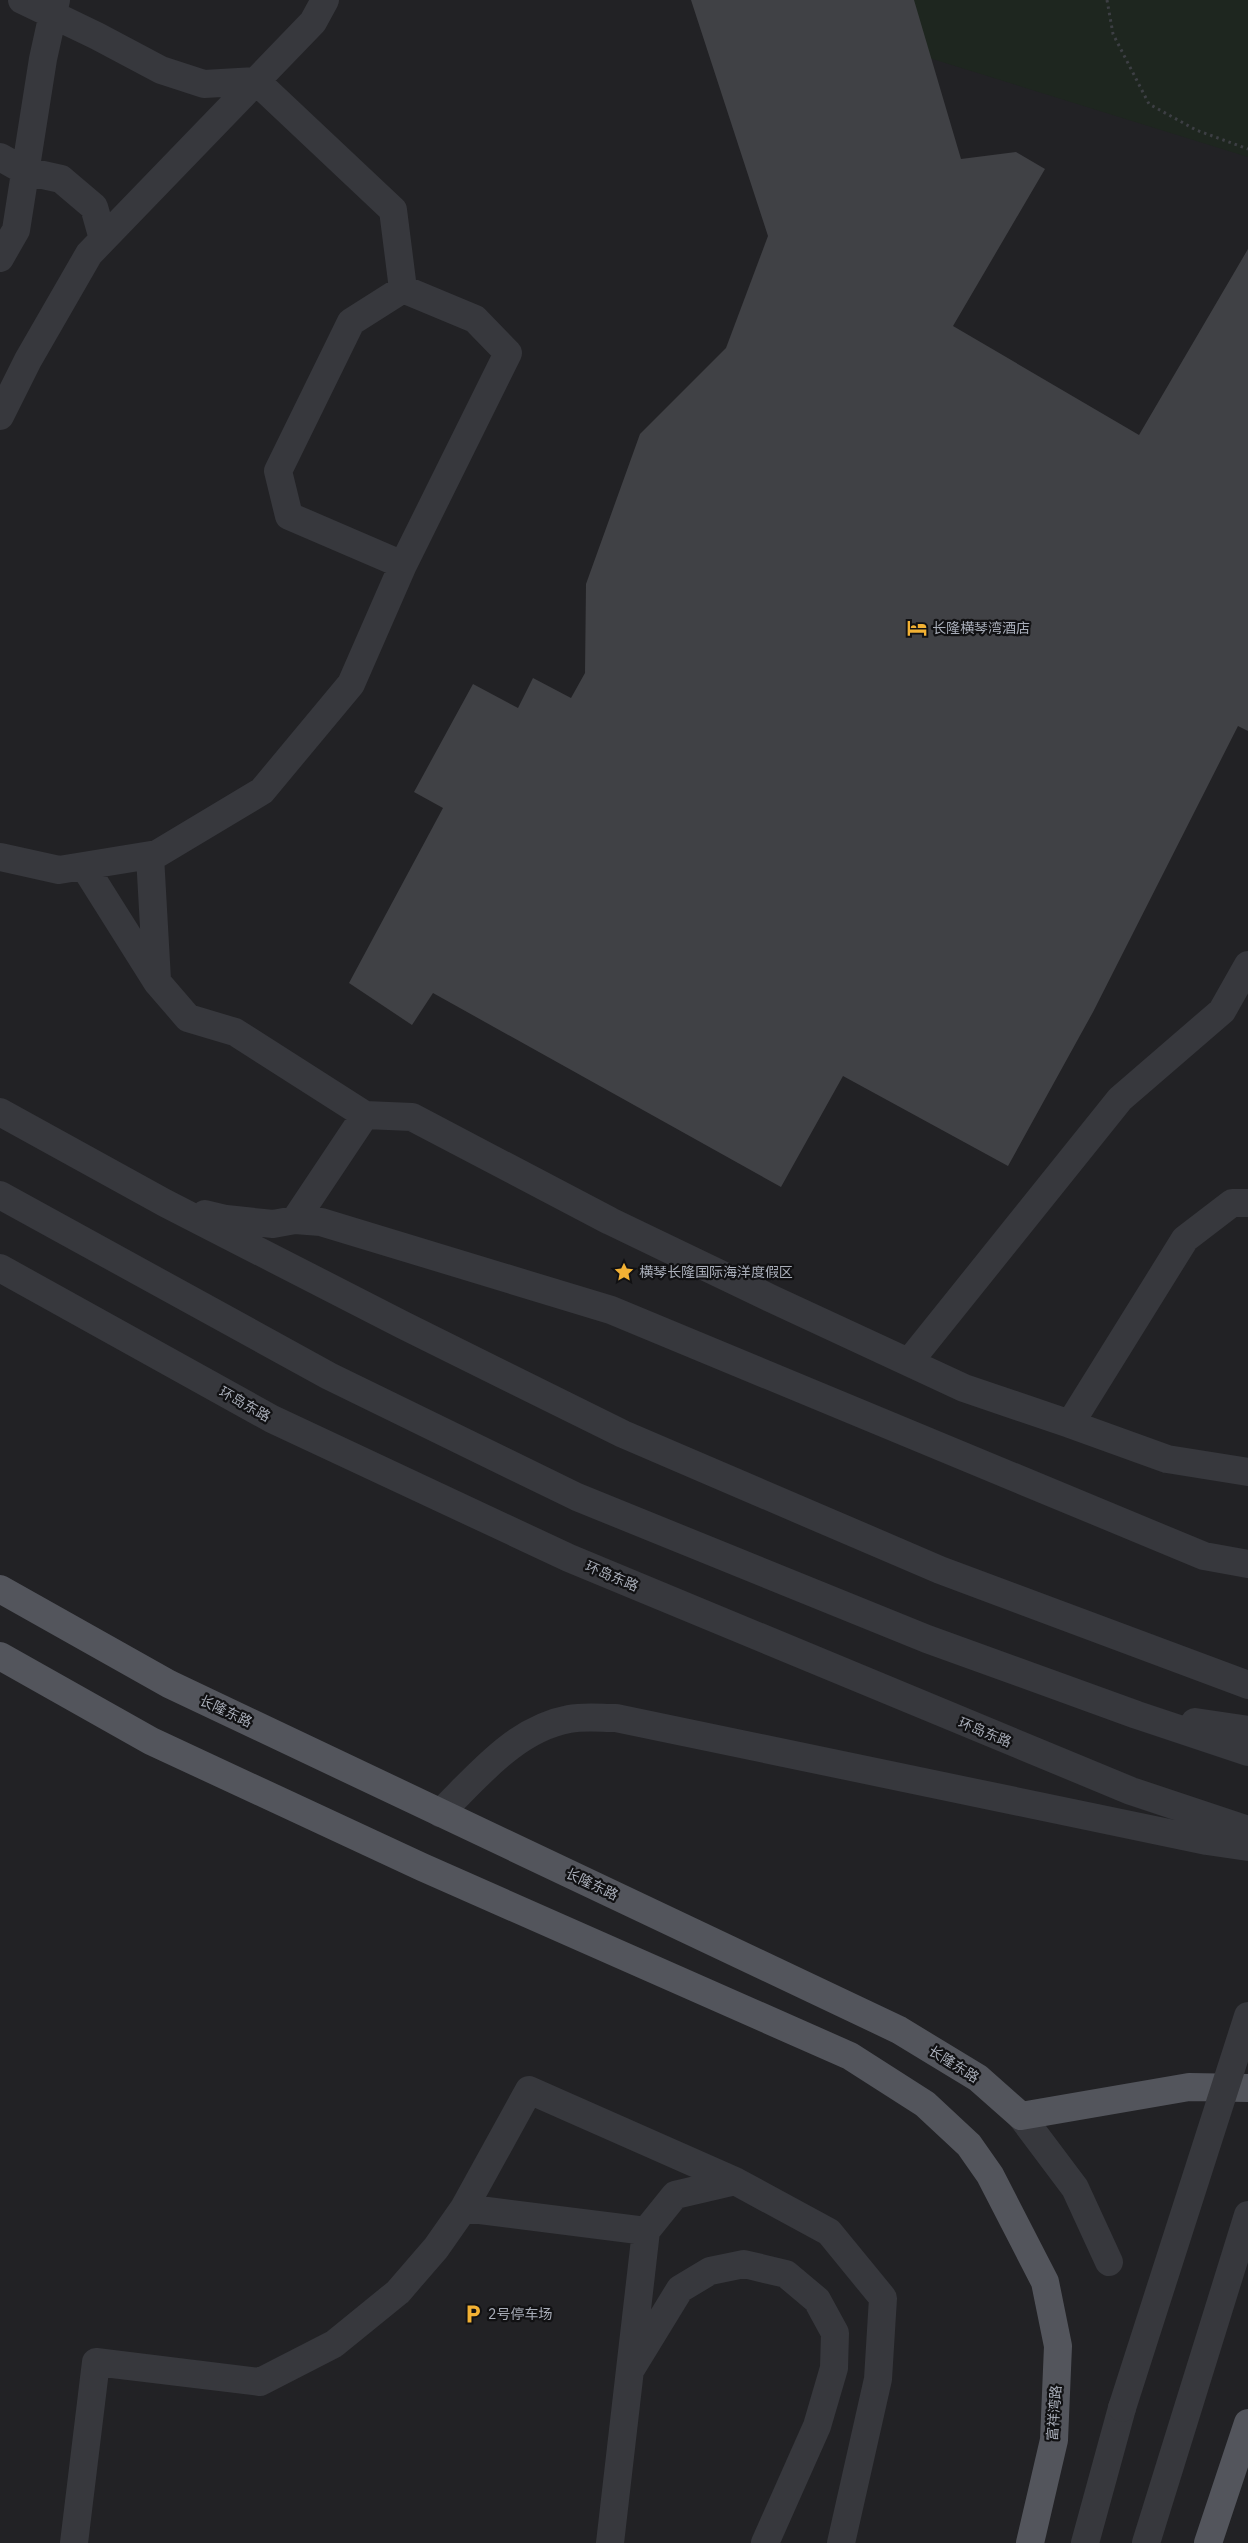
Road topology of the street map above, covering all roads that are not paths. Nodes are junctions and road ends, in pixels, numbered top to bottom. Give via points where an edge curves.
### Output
1 (22, 0) edge
2 (325, 0) edge
3 (54, 8) edge
4 (256, 81) junction
5 (0, 157) edge
6 (25, 171) junction
7 (103, 239) junction
8 (0, 258) edge
9 (403, 289) junction
10 (0, 416) edge
11 (403, 565) junction
12 (150, 856) junction
13 (0, 857) edge
14 (84, 866) junction
15 (1248, 965) edge
16 (157, 982) junction
17 (0, 1112) edge
18 (365, 1115) junction
19 (0, 1195) edge
20 (165, 1203) junction
21 (1248, 1203) edge
22 (295, 1220) junction
23 (0, 1268) edge
24 (909, 1362) junction
25 (1070, 1424) junction
26 (1248, 1472) edge
27 (1248, 1564) edge
28 (0, 1589) edge
29 (0, 1656) edge
30 (1248, 1685) edge
31 (1137, 1715) junction
32 (1248, 1730) edge
33 (1248, 1752) edge
34 (440, 1813) junction
35 (1248, 1830) edge
36 (1248, 1847) edge
37 (1248, 2016) edge
38 (1248, 2088) edge
39 (1021, 2116) junction
40 (735, 2181) junction
41 (464, 2208) junction
42 (1248, 2215) edge
43 (646, 2232) junction
44 (1109, 2262) dead end
45 (631, 2369) junction
46 (1248, 2423) edge
47 (74, 2543) edge
48 (610, 2543) edge
49 (766, 2543) edge
50 (841, 2543) edge
51 (1030, 2543) edge
52 (1085, 2543) edge
53 (1146, 2543) edge
54 (1208, 2543) edge

1 - 3 street
2 - 4 street via 313,22
3 - 4 street via 97,36 161,70 204,84
3 - 6 street
4 - 7 street
4 - 9 street via 393,210
5 - 6 street
6 - 7 street via 61,179 94,207
6 - 8 street via 16,230
7 - 10 street via 88,254
9 - 11 street via 475,319 508,354
9 - 11 street via 351,322 278,471 289,516
11 - 12 street via 351,684 262,792
12 - 14 street
12 - 16 street
13 - 14 street via 59,870
14 - 16 street
15 - 24 street via 1222,1011 1120,1099
16 - 18 street via 188,1018 235,1032
17 - 20 street
18 - 22 street
18 - 24 street via 412,1117 610,1221
19 - 31 street via 329,1376 577,1497 927,1639
20 - 22 street via 226,1219 273,1224
20 - 30 street via 624,1434 940,1570
21 - 25 street via 1232,1203 1185,1239
22 - 27 street via 320,1222 611,1310 1204,1556
23 - 35 street, 环岛东路 via 272,1419 569,1558 1122,1787
24 - 25 street via 964,1388
25 - 26 street via 1167,1459
28 - 34 main road, 长隆东路 via 169,1684
29 - 51 main road, 富祥湾路 via 151,1741 431,1871 850,2056 925,2104 969,2145 990,2175 1045,2282 1058,2346 1054,2440
31 - 32 street
31 - 33 street
34 - 36 street via 503,1751 533,1731 570,1718 616,1718 1207,1842
34 - 39 main road, 长隆东路 via 899,2030 978,2078
37 - 52 street, bridge via 1122,2408
38 - 39 main road via 1188,2087
39 - 44 street, 长隆东路 via 1075,2188
40 - 41 street via 529,2090
40 - 43 street via 675,2195
40 - 50 street via 829,2232 882,2298 878,2379
41 - 43 street
41 - 47 street via 436,2248 398,2292 334,2344 260,2382 96,2362
42 - 53 street
43 - 45 street
45 - 48 street
45 - 49 street via 680,2290 710,2271 744,2264 786,2274 817,2300 835,2333 834,2368 817,2426
46 - 54 main road

